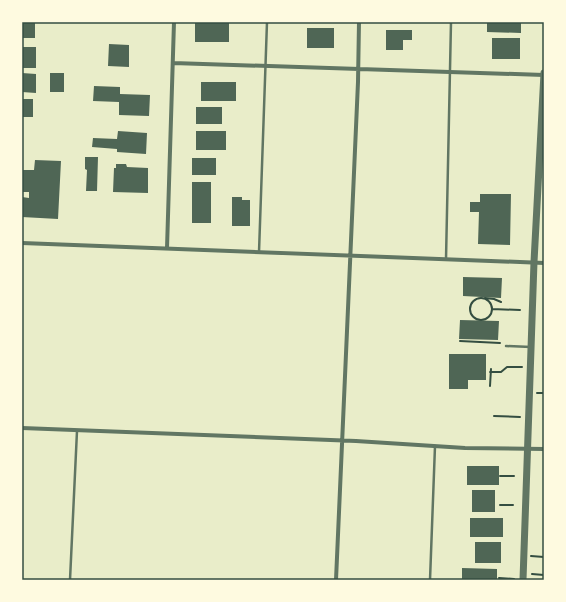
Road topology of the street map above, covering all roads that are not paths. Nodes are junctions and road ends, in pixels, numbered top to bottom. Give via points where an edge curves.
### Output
1 (174, 22) edge
2 (266, 22) edge
3 (359, 22) edge
4 (452, 22) edge
5 (173, 63) junction
6 (265, 66) junction
7 (358, 69) junction
8 (450, 72) junction
9 (544, 75) edge
10 (22, 243) edge
11 (167, 248) junction
12 (259, 252) junction
13 (350, 256) junction
14 (446, 260) junction
15 (534, 262) junction
16 (544, 263) edge
17 (506, 346) road end
18 (531, 346) junction
19 (22, 428) edge
20 (77, 430) junction
21 (341, 440) junction
22 (435, 446) junction
23 (527, 449) junction
24 (544, 449) edge
25 (523, 578) edge
26 (70, 580) edge
27 (336, 580) edge
28 (430, 580) edge

1 - 5 street
2 - 6 lane
3 - 7 street
4 - 8 lane
5 - 6 street
5 - 11 street
6 - 7 street
6 - 12 lane
7 - 8 street
7 - 13 street
8 - 9 street
8 - 14 lane
9 - 15 street
10 - 11 street
11 - 12 street
12 - 13 street
13 - 14 street
13 - 21 street
14 - 15 street
15 - 16 street
15 - 18 street
17 - 18 lane
18 - 23 street
19 - 20 street
20 - 21 street
20 - 26 lane
21 - 22 street
21 - 27 street
22 - 23 street
22 - 28 lane
23 - 24 street
23 - 25 street

